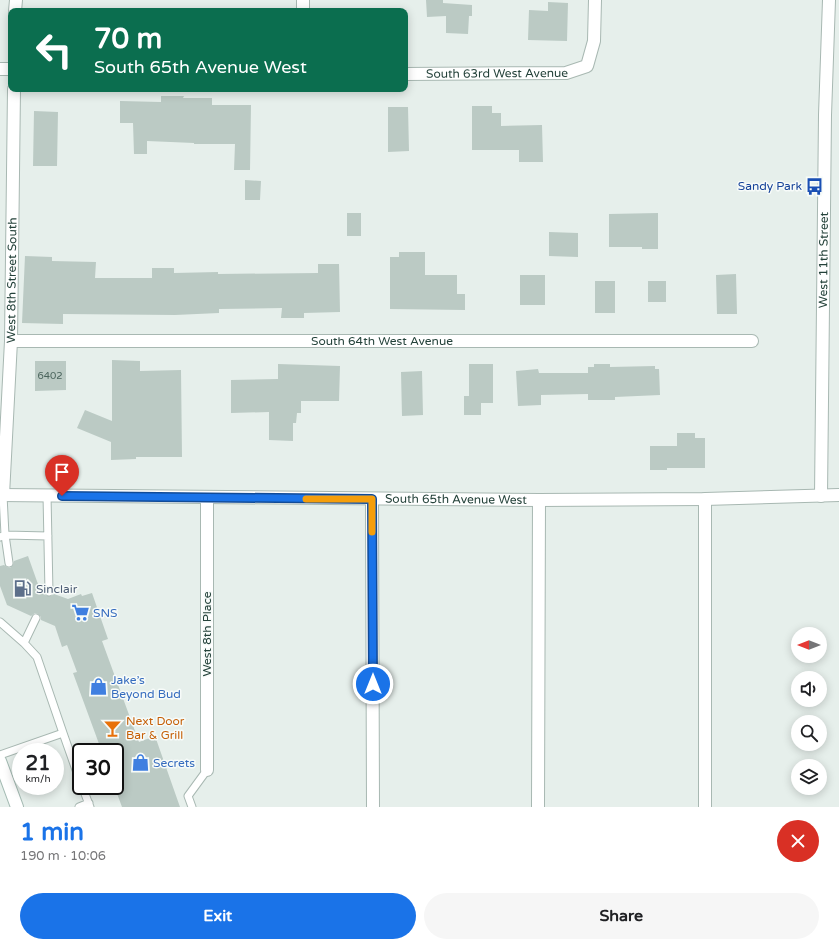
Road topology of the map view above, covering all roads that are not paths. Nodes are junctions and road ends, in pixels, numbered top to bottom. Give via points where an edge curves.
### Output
1 (595, 0) edge
2 (829, 0) edge
3 (408, 74) edge
4 (14, 92) edge
5 (11, 341) junction
6 (752, 341) dead end
7 (2, 495) edge
8 (47, 495) junction
9 (822, 496) junction
10 (839, 496) edge
11 (207, 498) junction
12 (372, 499) junction
13 (705, 499) junction
14 (539, 500) junction
15 (2, 536) edge
16 (48, 536) junction
17 (9, 563) dead end
18 (49, 592) dead end
19 (36, 618) dead end
20 (0, 622) edge
21 (24, 643) junction
22 (63, 733) junction
23 (0, 755) edge
24 (72, 759) edge
25 (0, 761) edge
26 (207, 770) joint
27 (85, 795) edge
28 (89, 805) edge
29 (17, 807) edge
30 (78, 807) edge
31 (192, 807) edge
32 (373, 807) edge
33 (538, 807) edge
34 (705, 807) edge

1 - 3 street, South 63rd West Avenue via 594,41 587,66 566,73
2 - 9 street, West 11th Street via 825,115
4 - 5 street, West 8th Street South
5 - 6 street, South 64th West Avenue
5 - 7 street, West 8th Street South
7 - 8 street, South 65th Avenue West
7 - 15 lane
8 - 11 street, South 65th Avenue West
8 - 16 lane
9 - 10 street, South 65th Avenue West
9 - 13 street, South 65th Avenue West
11 - 12 street, South 65th Avenue West
11 - 26 street, West 8th Place
12 - 14 street, South 65th Avenue West
12 - 32 street
13 - 14 street, South 65th Avenue West
13 - 34 street
14 - 33 street
15 - 16 lane
15 - 17 lane
16 - 18 lane
19 - 21 lane
20 - 21 lane
21 - 22 lane via 37,657
22 - 23 lane
22 - 24 lane
25 - 29 street
26 - 31 lane via 188,796
27 - 28 lane
28 - 30 lane

